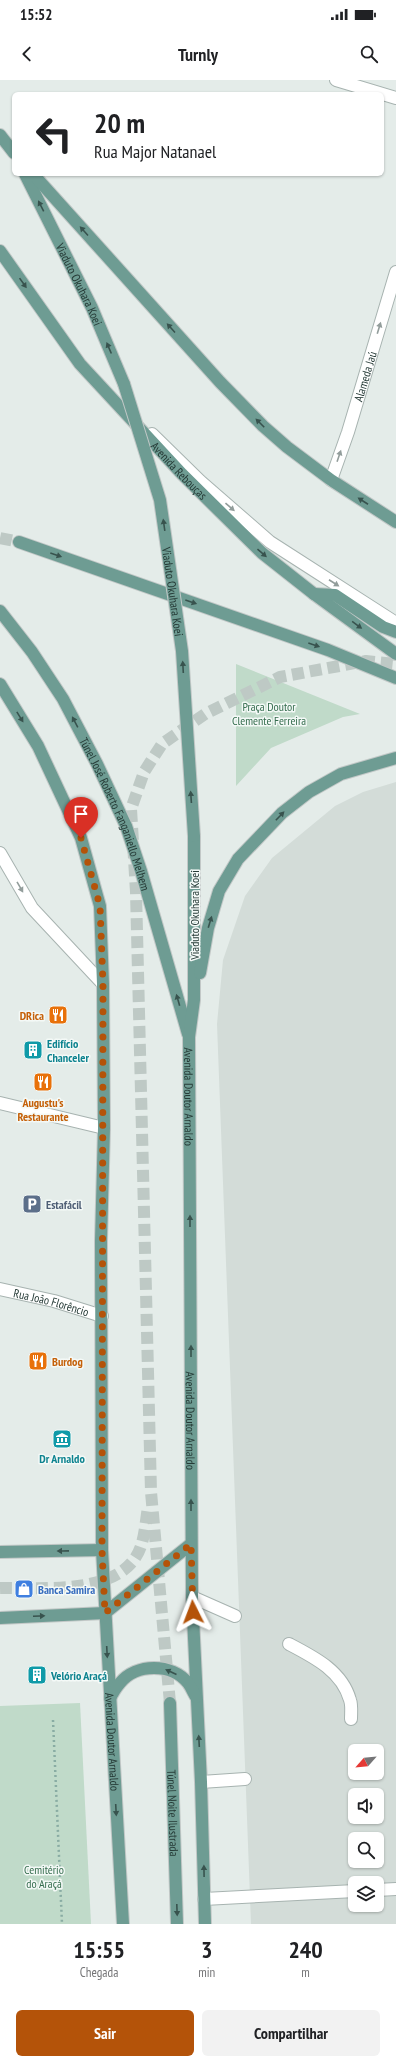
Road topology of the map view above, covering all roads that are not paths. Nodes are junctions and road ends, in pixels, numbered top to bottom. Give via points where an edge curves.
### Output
1 (336, 80) edge
2 (376, 92) edge
3 (384, 94) edge
4 (396, 98) edge
5 (0, 136) edge
6 (12, 151) edge
7 (26, 176) edge
8 (35, 176) edge
9 (0, 251) edge
10 (396, 272) edge
11 (80, 364) junction
12 (331, 480) junction
13 (396, 522) edge
14 (19, 542) tunnel mouth
15 (314, 594) junction
16 (0, 611) edge
17 (396, 623) edge
18 (396, 632) edge
19 (396, 654) edge
20 (396, 678) edge
21 (0, 684) edge
22 (396, 758) edge
23 (0, 853) edge
24 (103, 984) junction
25 (190, 1033) junction
26 (0, 1104) edge
27 (104, 1128) junction
28 (0, 1289) edge
29 (102, 1316) junction
30 (191, 1544) junction
31 (102, 1550) junction
32 (0, 1552) edge
33 (192, 1596) junction
34 (105, 1613) junction
35 (235, 1616) dead end
36 (0, 1618) edge
37 (289, 1644) dead end
38 (110, 1698) junction
39 (197, 1699) junction
40 (170, 1703) tunnel mouth
41 (351, 1719) dead end
42 (246, 1779) dead end
43 (201, 1782) junction
44 (396, 1889) edge
45 (384, 1890) edge
46 (348, 1891) edge
47 (204, 1899) junction
48 (123, 1924) edge
49 (177, 1924) edge
50 (205, 1924) edge

1 - 2 street
3 - 4 street
5 - 6 main road
25 -> 7 main road, Viaduto Okuhara Koei, bridge via 194,1000 194,836 182,651 160,500 124,384 92,308
12 -> 8 main road via 286,447 257,420
9 -> 11 main road, Avenida Rebouças
12 -> 10 street, Alameda Jaú
11 -> 15 main road, Avenida Rebouças via 182,474 247,539
11 -> 17 street via 200,481 270,542
13 -> 12 main road
14 -> 20 main road via 328,650
15 - 18 main road via 335,595 383,627
15 -> 19 main road, Avenida Rebouças
25 -> 16 main road, Túnel José Roberto Fanganiello Melhem via 126,826 98,764 63,699 32,652
21 -> 24 main road, Avenida Doutor Arnaldo via 38,746 81,838 100,906
25 -> 22 main road via 208,928 219,891 238,859 282,813 309,792 341,774
23 -> 24 street via 32,908
24 - 27 main road, Avenida Doutor Arnaldo
30 -> 25 main road, Avenida Doutor Arnaldo
26 - 27 street
27 - 29 main road, Avenida Doutor Arnaldo
28 - 29 street, Rua João Florêncio via 54,1301
29 - 31 main road, Avenida Doutor Arnaldo
30 - 33 main road, Avenida Doutor Arnaldo
30 - 34 main road
31 -> 32 main road
31 - 34 main road, Avenida Doutor Arnaldo
33 - 35 street
33 - 39 main road, Avenida Doutor Arnaldo
36 -> 34 main road
34 -> 38 main road, Avenida Doutor Arnaldo
37 - 41 street via 320,1660 342,1681 350,1700
39 -> 38 main road via 188,1683 173,1671 154,1667 136,1671 120,1682
38 -> 48 main road, Avenida Doutor Arnaldo
43 -> 39 main road, Avenida Doutor Arnaldo
40 -> 49 main road, Túnel Noite Ilustrada
42 - 43 street
47 -> 43 main road, Avenida Doutor Arnaldo
44 - 45 street
46 - 47 street
47 - 50 main road, Avenida Doutor Arnaldo

